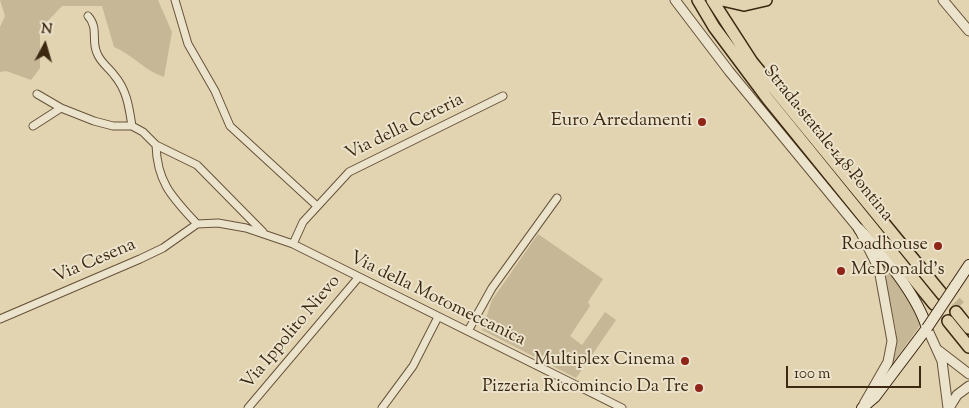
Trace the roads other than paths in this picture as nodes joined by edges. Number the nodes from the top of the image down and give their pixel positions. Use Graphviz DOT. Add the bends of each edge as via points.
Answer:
graph roads {
  1 [pos="175,0"];
  2 [pos="675,0"];
  3 [pos="698,0"];
  4 [pos="712,0"];
  5 [pos="722,0"];
  6 [pos="766,0"];
  7 [pos="943,0"];
  8 [pos="88,16"];
  9 [pos="969,31"];
  10 [pos="37,94"];
  11 [pos="503,96"];
  12 [pos="61,108"];
  13 [pos="32,126"];
  14 [pos="132,126"];
  15 [pos="156,145"];
  16 [pos="557,198"];
  17 [pos="317,206"];
  18 [pos="198,224"];
  19 [pos="859,229"];
  20 [pos="265,234"];
  21 [pos="293,244"];
  22 [pos="969,266"];
  23 [pos="358,278"];
  24 [pos="947,290"];
  25 [pos="934,304"];
  26 [pos="438,316"];
  27 [pos="969,316"];
  28 [pos="0,319"];
  29 [pos="948,321"];
  30 [pos="927,328"];
  31 [pos="969,328"];
  32 [pos="468,332"];
  33 [pos="969,347"];
  34 [pos="938,350"];
  35 [pos="969,374"];
  36 [pos="969,386"];
  37 [pos="863,406"];
  38 [pos="248,408"];
  39 [pos="382,408"];
  40 [pos="622,408"];
  41 [pos="948,408"];
  1 -- 17 [label="street" via="188,44 216,91 230,126"];
  2 -- 19 [label="street"];
  3 -- 25 [label="highway, Strada statale 148 Pontina" via="757,86"];
  4 -- 24 [label="highway, Strada statale 148 Pontina" via="752,62 918,264"];
  5 -- 6 [label="highway" via="744,5"];
  7 -- 9 [label="street"];
  8 -- 14 [label="street" via="95,26 96,53 126,94"];
  10 -- 12 [label="street"];
  11 -- 17 [label="street, Via della Cereria" via="349,172"];
  12 -- 13 [label="street"];
  12 -- 14 [label="street" via="101,123"];
  14 -- 15 [label="street, Via della Motomeccanica"];
  15 -- 18 [label="street" via="158,166 165,186"];
  15 -- 20 [label="street, Via della Motomeccanica" via="197,165"];
  16 -- 32 [label="street" via="492,288"];
  17 -- 21 [label="street, Via della Cereria" via="300,228"];
  18 -- 20 [label="street, Via della Motomeccanica" via="228,225"];
  18 -- 28 [label="street, Via Cesena" via="163,248"];
  19 -- 30 [label="main road" via="901,281 924,316"];
  19 -- 37 [label="street" via="879,269 892,341 888,362"];
  20 -- 21 [label="street, Via della Motomeccanica"];
  21 -- 23 [label="street, Via della Motomeccanica"];
  22 -- 24 [label="main road"];
  23 -- 26 [label="street, Via della Motomeccanica"];
  23 -- 38 [label="street, Via Ippolito Nievo"];
  24 -- 30 [label="main road, bridge"];
  26 -- 32 [label="street, Via della Motomeccanica"];
  26 -- 39 [label="street" via="413,366"];
  27 -- 31 [label="highway" via="958,309"];
  29 -- 33 [label="highway"];
  30 -- 34 [label="street"];
  30 -- 37 [label="main road" via="875,398"];
  32 -- 40 [label="street, Via della Motomeccanica"];
  34 -- 35 [label="street"];
  34 -- 41 [label="street"];
  36 -- 41 [label="street"];
}
